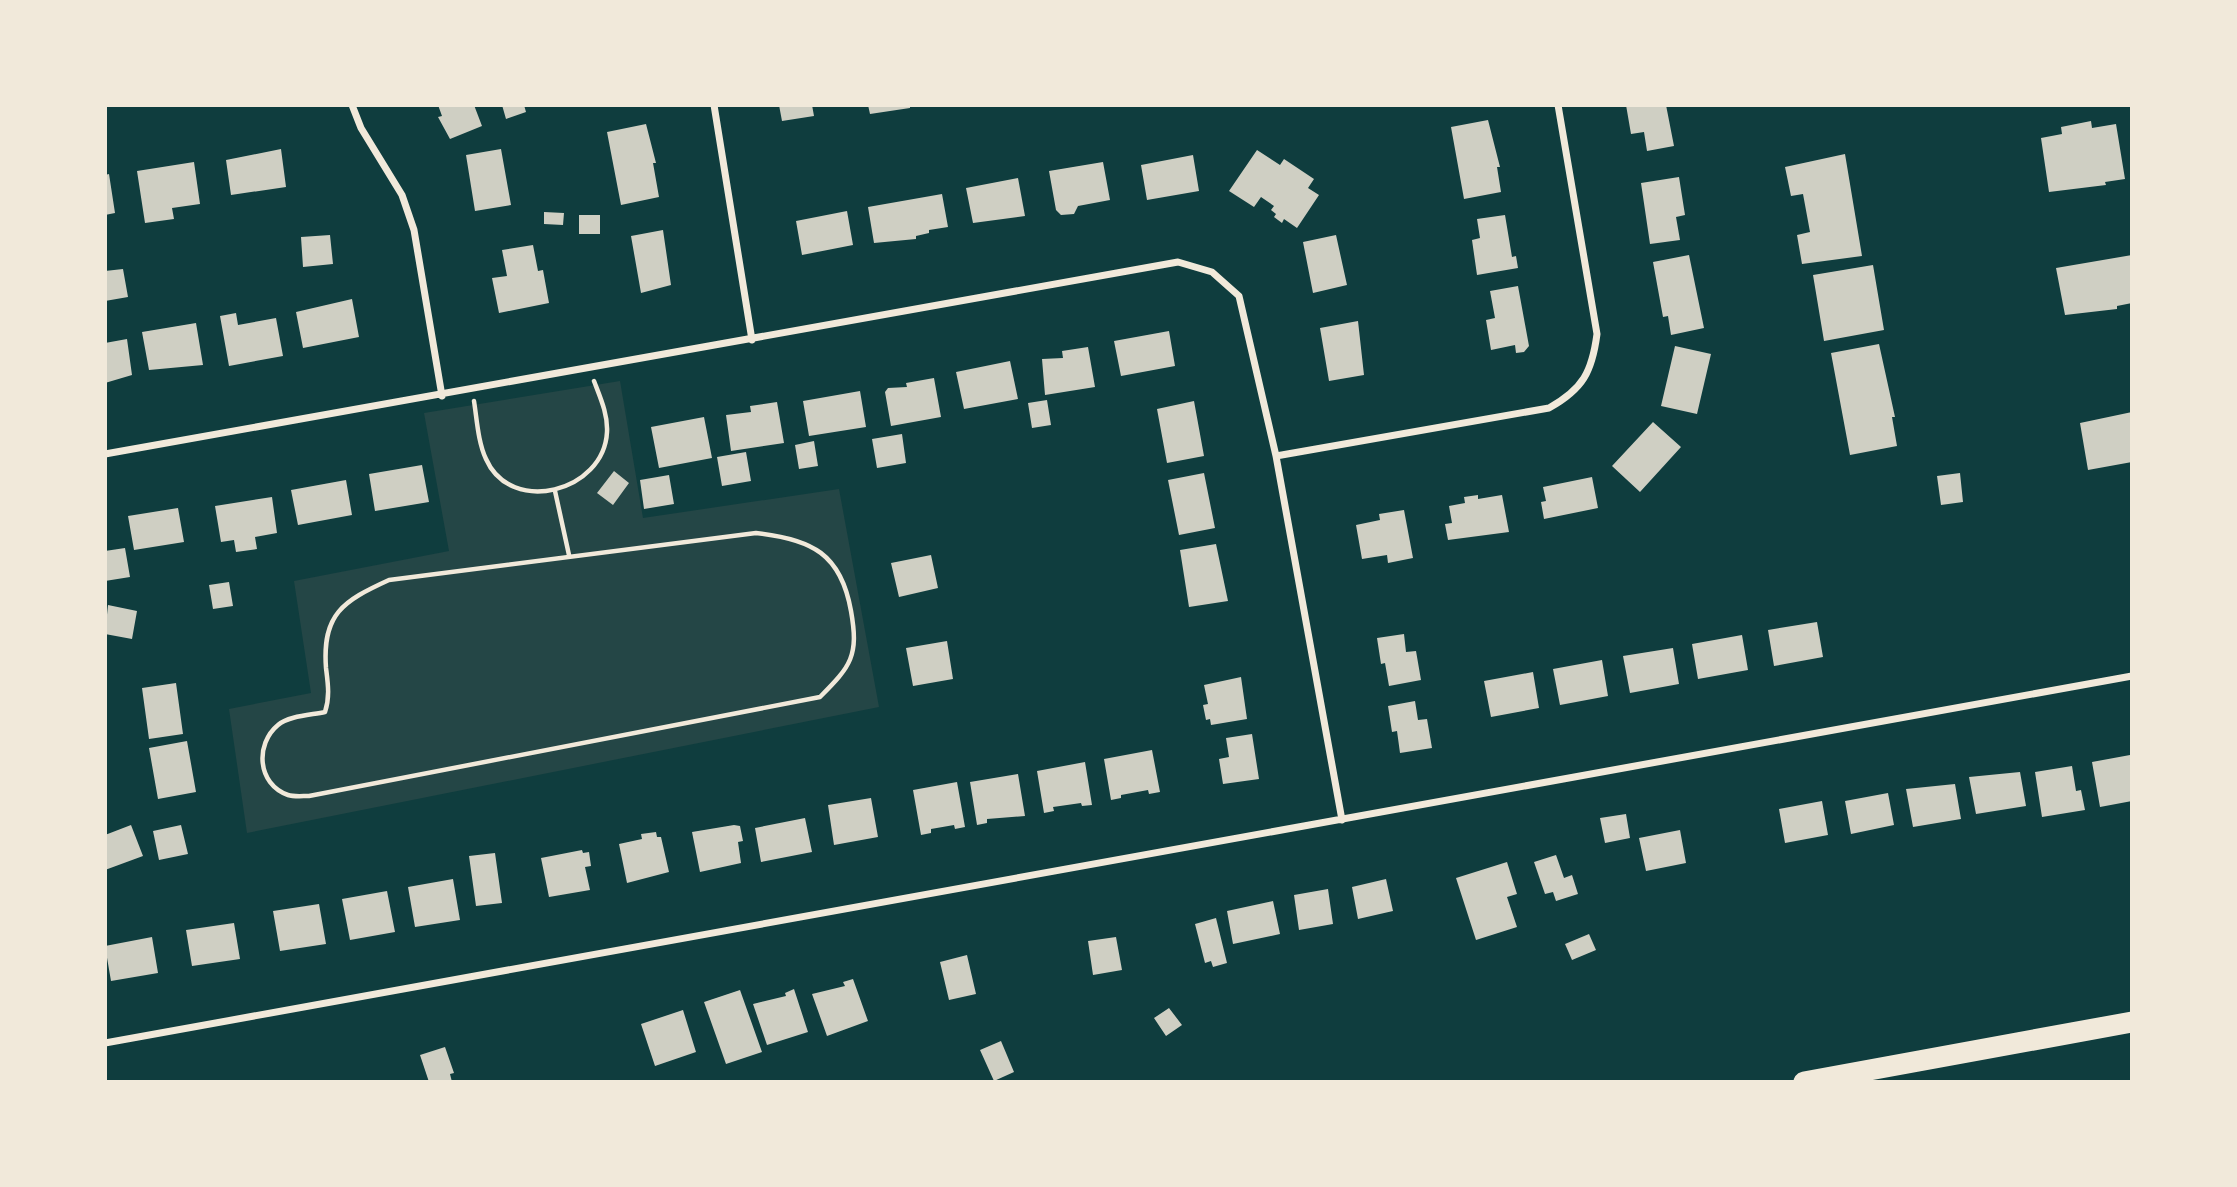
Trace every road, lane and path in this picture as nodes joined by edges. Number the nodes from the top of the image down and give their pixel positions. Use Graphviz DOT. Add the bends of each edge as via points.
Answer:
graph roads {
  1 [pos="352,105"];
  2 [pos="714,105"];
  3 [pos="1558,105"];
  4 [pos="752,340"];
  5 [pos="590,369"];
  6 [pos="473,390"];
  7 [pos="442,396"];
  8 [pos="105,454"];
  9 [pos="1276,456"];
  10 [pos="555,491"];
  11 [pos="569,555"];
  12 [pos="2132,676"];
  13 [pos="1342,820"];
  14 [pos="2132,1022"];
  15 [pos="105,1043"];
  16 [pos="1804,1082"];
  1 -- 7 [label="street" via="402,195 414,230"];
  2 -- 4 [label="street"];
  3 -- 9 [label="street" via="1597,334 1594,359 1571,395 1549,408"];
  4 -- 5 [label="street"];
  4 -- 9 [label="street" via="1178,262 1212,272 1239,296"];
  5 -- 6 [label="street"];
  5 -- 10 [label="path" via="605,410 607,434 592,469"];
  6 -- 7 [label="street"];
  6 -- 10 [label="path" via="482,447 497,475 518,489"];
  7 -- 8 [label="street"];
  9 -- 13 [label="street"];
  10 -- 11 [label="path"];
  11 -- 11 [label="path" via="389,580 340,607 325,647 325,712 280,722 268,735 262,753 264,774 274,788 289,796 309,796 820,697 850,662 857,642 846,582 833,564 798,540 756,533"];
  12 -- 13 [label="street"];
  13 -- 15 [label="street"];
  14 -- 16 [label="highway"];
}
